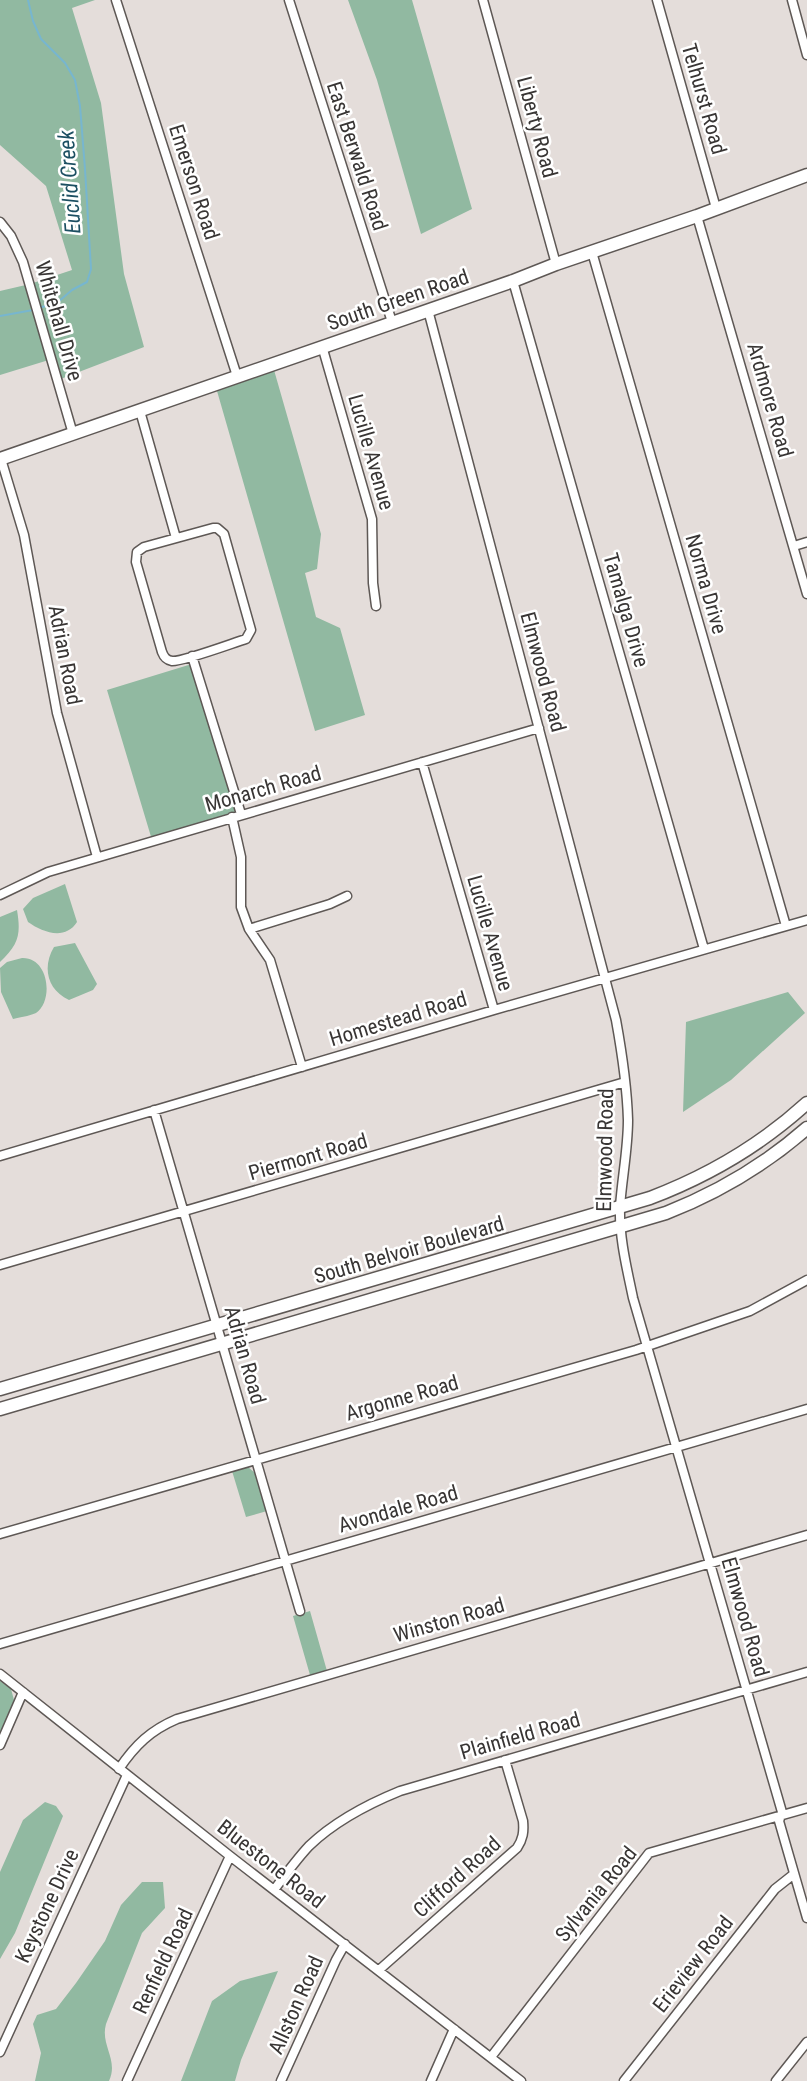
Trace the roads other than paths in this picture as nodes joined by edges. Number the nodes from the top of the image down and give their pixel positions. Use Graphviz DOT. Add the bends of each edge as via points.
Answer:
graph roads {
  1 [pos="116,0"];
  2 [pos="289,0"];
  3 [pos="483,0"];
  4 [pos="657,0"];
  5 [pos="792,0"];
  6 [pos="807,56"];
  7 [pos="807,175"];
  8 [pos="716,208"];
  9 [pos="697,216"];
  10 [pos="0,222"];
  11 [pos="592,252"];
  12 [pos="556,264"];
  13 [pos="513,281"];
  14 [pos="428,310"];
  15 [pos="392,322"];
  16 [pos="322,346"];
  17 [pos="237,376"];
  18 [pos="140,411"];
  19 [pos="73,434"];
  20 [pos="0,459"];
  21 [pos="176,538"];
  22 [pos="807,542"];
  23 [pos="794,546"];
  24 [pos="807,594"];
  25 [pos="376,606"];
  26 [pos="192,656"];
  27 [pos="539,728"];
  28 [pos="422,762"];
  29 [pos="241,814"];
  30 [pos="232,817"];
  31 [pos="97,857"];
  32 [pos="0,895"];
  33 [pos="347,896"];
  34 [pos="807,920"];
  35 [pos="786,926"];
  36 [pos="249,929"];
  37 [pos="704,949"];
  38 [pos="604,979"];
  39 [pos="494,1010"];
  40 [pos="302,1066"];
  41 [pos="625,1082"];
  42 [pos="807,1103"];
  43 [pos="154,1110"];
  44 [pos="807,1128"];
  45 [pos="0,1156"];
  46 [pos="620,1208"];
  47 [pos="183,1212"];
  48 [pos="621,1227"];
  49 [pos="0,1265"];
  50 [pos="807,1280"];
  51 [pos="218,1326"];
  52 [pos="223,1344"];
  53 [pos="646,1347"];
  54 [pos="0,1389"];
  55 [pos="0,1409"];
  56 [pos="807,1409"];
  57 [pos="677,1448"];
  58 [pos="256,1459"];
  59 [pos="0,1534"];
  60 [pos="807,1535"];
  61 [pos="286,1561"];
  62 [pos="710,1563"];
  63 [pos="300,1611"];
  64 [pos="0,1644"];
  65 [pos="807,1672"];
  66 [pos="0,1674"];
  67 [pos="747,1689"];
  68 [pos="23,1692"];
  69 [pos="0,1745"];
  70 [pos="505,1760"];
  71 [pos="123,1772"];
  72 [pos="807,1808"];
  73 [pos="781,1816"];
  74 [pos="230,1856"];
  75 [pos="794,1874"];
  76 [pos="274,1890"];
  77 [pos="807,1917"];
  78 [pos="345,1944"];
  79 [pos="379,1970"];
  80 [pos="454,2029"];
  81 [pos="807,2042"];
  82 [pos="0,2052"];
  83 [pos="491,2057"];
  84 [pos="127,2081"];
  85 [pos="281,2081"];
  86 [pos="431,2081"];
  87 [pos="521,2081"];
  88 [pos="624,2081"];
  89 [pos="776,2081"];
  1 -- 17 [label="street, Emerson Road"];
  2 -- 15 [label="street, East Berwald Road"];
  3 -- 12 [label="street, Liberty Road"];
  4 -- 8 [label="street, Telhurst Road"];
  5 -- 6 [label="street"];
  7 -- 8 [label="street, South Green Road"];
  8 -- 9 [label="street, South Green Road"];
  9 -- 11 [label="street, South Green Road"];
  9 -- 23 [label="street, Ardmore Road"];
  10 -- 19 [label="street, Whitehall Drive" via="19,251"];
  11 -- 12 [label="street, South Green Road"];
  11 -- 35 [label="street, Norma Drive"];
  12 -- 13 [label="street, South Green Road"];
  13 -- 14 [label="street, South Green Road"];
  13 -- 37 [label="street, Tamalga Drive"];
  14 -- 15 [label="street, South Green Road"];
  14 -- 27 [label="street, Elmwood Road"];
  15 -- 16 [label="street, South Green Road"];
  16 -- 17 [label="street, South Green Road"];
  16 -- 25 [label="street, Lucille Avenue" via="372,519"];
  17 -- 18 [label="street, South Green Road"];
  18 -- 19 [label="street, South Green Road"];
  18 -- 21 [label="street"];
  19 -- 20 [label="street, South Green Road"];
  20 -- 31 [label="street, Adrian Road" via="24,536 57,713"];
  21 -- 26 [label="street" via="140,549 136,562 164,656 174,661"];
  21 -- 26 [label="street" via="213,528 221,530 251,630 246,639"];
  22 -- 23 [label="street"];
  23 -- 24 [label="street, Ardmore Road"];
  26 -- 29 [label="street"];
  27 -- 28 [label="street, Monarch Road"];
  27 -- 38 [label="street, Elmwood Road"];
  28 -- 29 [label="street, Monarch Road"];
  28 -- 39 [label="street, Lucille Avenue"];
  29 -- 30 [label="street, Monarch Road"];
  30 -- 31 [label="street, Monarch Road"];
  30 -- 36 [label="street" via="240,849 241,907"];
  31 -- 32 [label="street, Monarch Road" via="48,872"];
  33 -- 36 [label="street"];
  34 -- 35 [label="street, Homestead Road"];
  35 -- 37 [label="street, Homestead Road"];
  36 -- 40 [label="street" via="270,960"];
  37 -- 38 [label="street, Homestead Road"];
  38 -- 39 [label="street, Homestead Road"];
  38 -- 41 [label="street, Elmwood Road" via="616,1020"];
  39 -- 40 [label="street, Homestead Road"];
  40 -- 43 [label="street, Homestead Road"];
  41 -- 46 [label="street, Elmwood Road" via="628,1121"];
  41 -- 47 [label="street, Piermont Road"];
  42 -- 46 [label="street, South Belvoir Boulevard" via="768,1136 720,1166 687,1184"];
  43 -- 45 [label="street, Homestead Road"];
  43 -- 47 [label="street, Adrian Road"];
  44 -- 48 [label="street, South Belvoir Boulevard" via="717,1190"];
  46 -- 48 [label="street, Elmwood Road"];
  46 -- 51 [label="street, South Belvoir Boulevard"];
  47 -- 49 [label="street, Piermont Road"];
  47 -- 51 [label="street, Adrian Road"];
  48 -- 52 [label="street, South Belvoir Boulevard"];
  48 -- 53 [label="street, Elmwood Road"];
  50 -- 53 [label="street, Argonne Road" via="750,1311"];
  51 -- 52 [label="street, Adrian Road"];
  51 -- 54 [label="street, South Belvoir Boulevard"];
  52 -- 55 [label="street, South Belvoir Boulevard"];
  52 -- 58 [label="street, Adrian Road"];
  53 -- 57 [label="street, Elmwood Road"];
  53 -- 58 [label="street, Argonne Road"];
  56 -- 57 [label="street, Avondale Road"];
  57 -- 61 [label="street, Avondale Road"];
  57 -- 62 [label="street, Elmwood Road"];
  58 -- 59 [label="street, Argonne Road"];
  58 -- 61 [label="street, Adrian Road"];
  60 -- 62 [label="street, Winston Road"];
  61 -- 63 [label="street, Adrian Road"];
  61 -- 64 [label="street, Avondale Road"];
  62 -- 67 [label="street, Elmwood Road"];
  62 -- 71 [label="street, Winston Road" via="177,1719 140,1742"];
  65 -- 67 [label="street, Plainfield Road"];
  66 -- 68 [label="street, Bluestone Road"];
  67 -- 70 [label="street, Plainfield Road"];
  67 -- 73 [label="street, Elmwood Road"];
  68 -- 69 [label="street"];
  68 -- 71 [label="street, Bluestone Road"];
  70 -- 76 [label="street, Plainfield Road" via="417,1785 359,1810 315,1841"];
  70 -- 79 [label="street, Clifford Road" via="523,1821 521,1842"];
  71 -- 74 [label="street, Bluestone Road"];
  71 -- 82 [label="street, Keystone Drive"];
  72 -- 73 [label="street, Sylvania Road"];
  73 -- 75 [label="street, Elmwood Road" via="779,1821"];
  73 -- 83 [label="street, Sylvania Road" via="649,1853"];
  74 -- 76 [label="street, Bluestone Road"];
  74 -- 84 [label="street, Renfield Road"];
  75 -- 77 [label="street, Elmwood Road"];
  75 -- 88 [label="street, Erieview Road" via="775,1889"];
  76 -- 78 [label="street, Bluestone Road"];
  78 -- 79 [label="street, Bluestone Road"];
  78 -- 85 [label="street, Allston Road"];
  79 -- 80 [label="street, Bluestone Road"];
  80 -- 83 [label="street, Bluestone Road"];
  80 -- 86 [label="street"];
  81 -- 89 [label="street"];
  83 -- 87 [label="street, Bluestone Road"];
}
